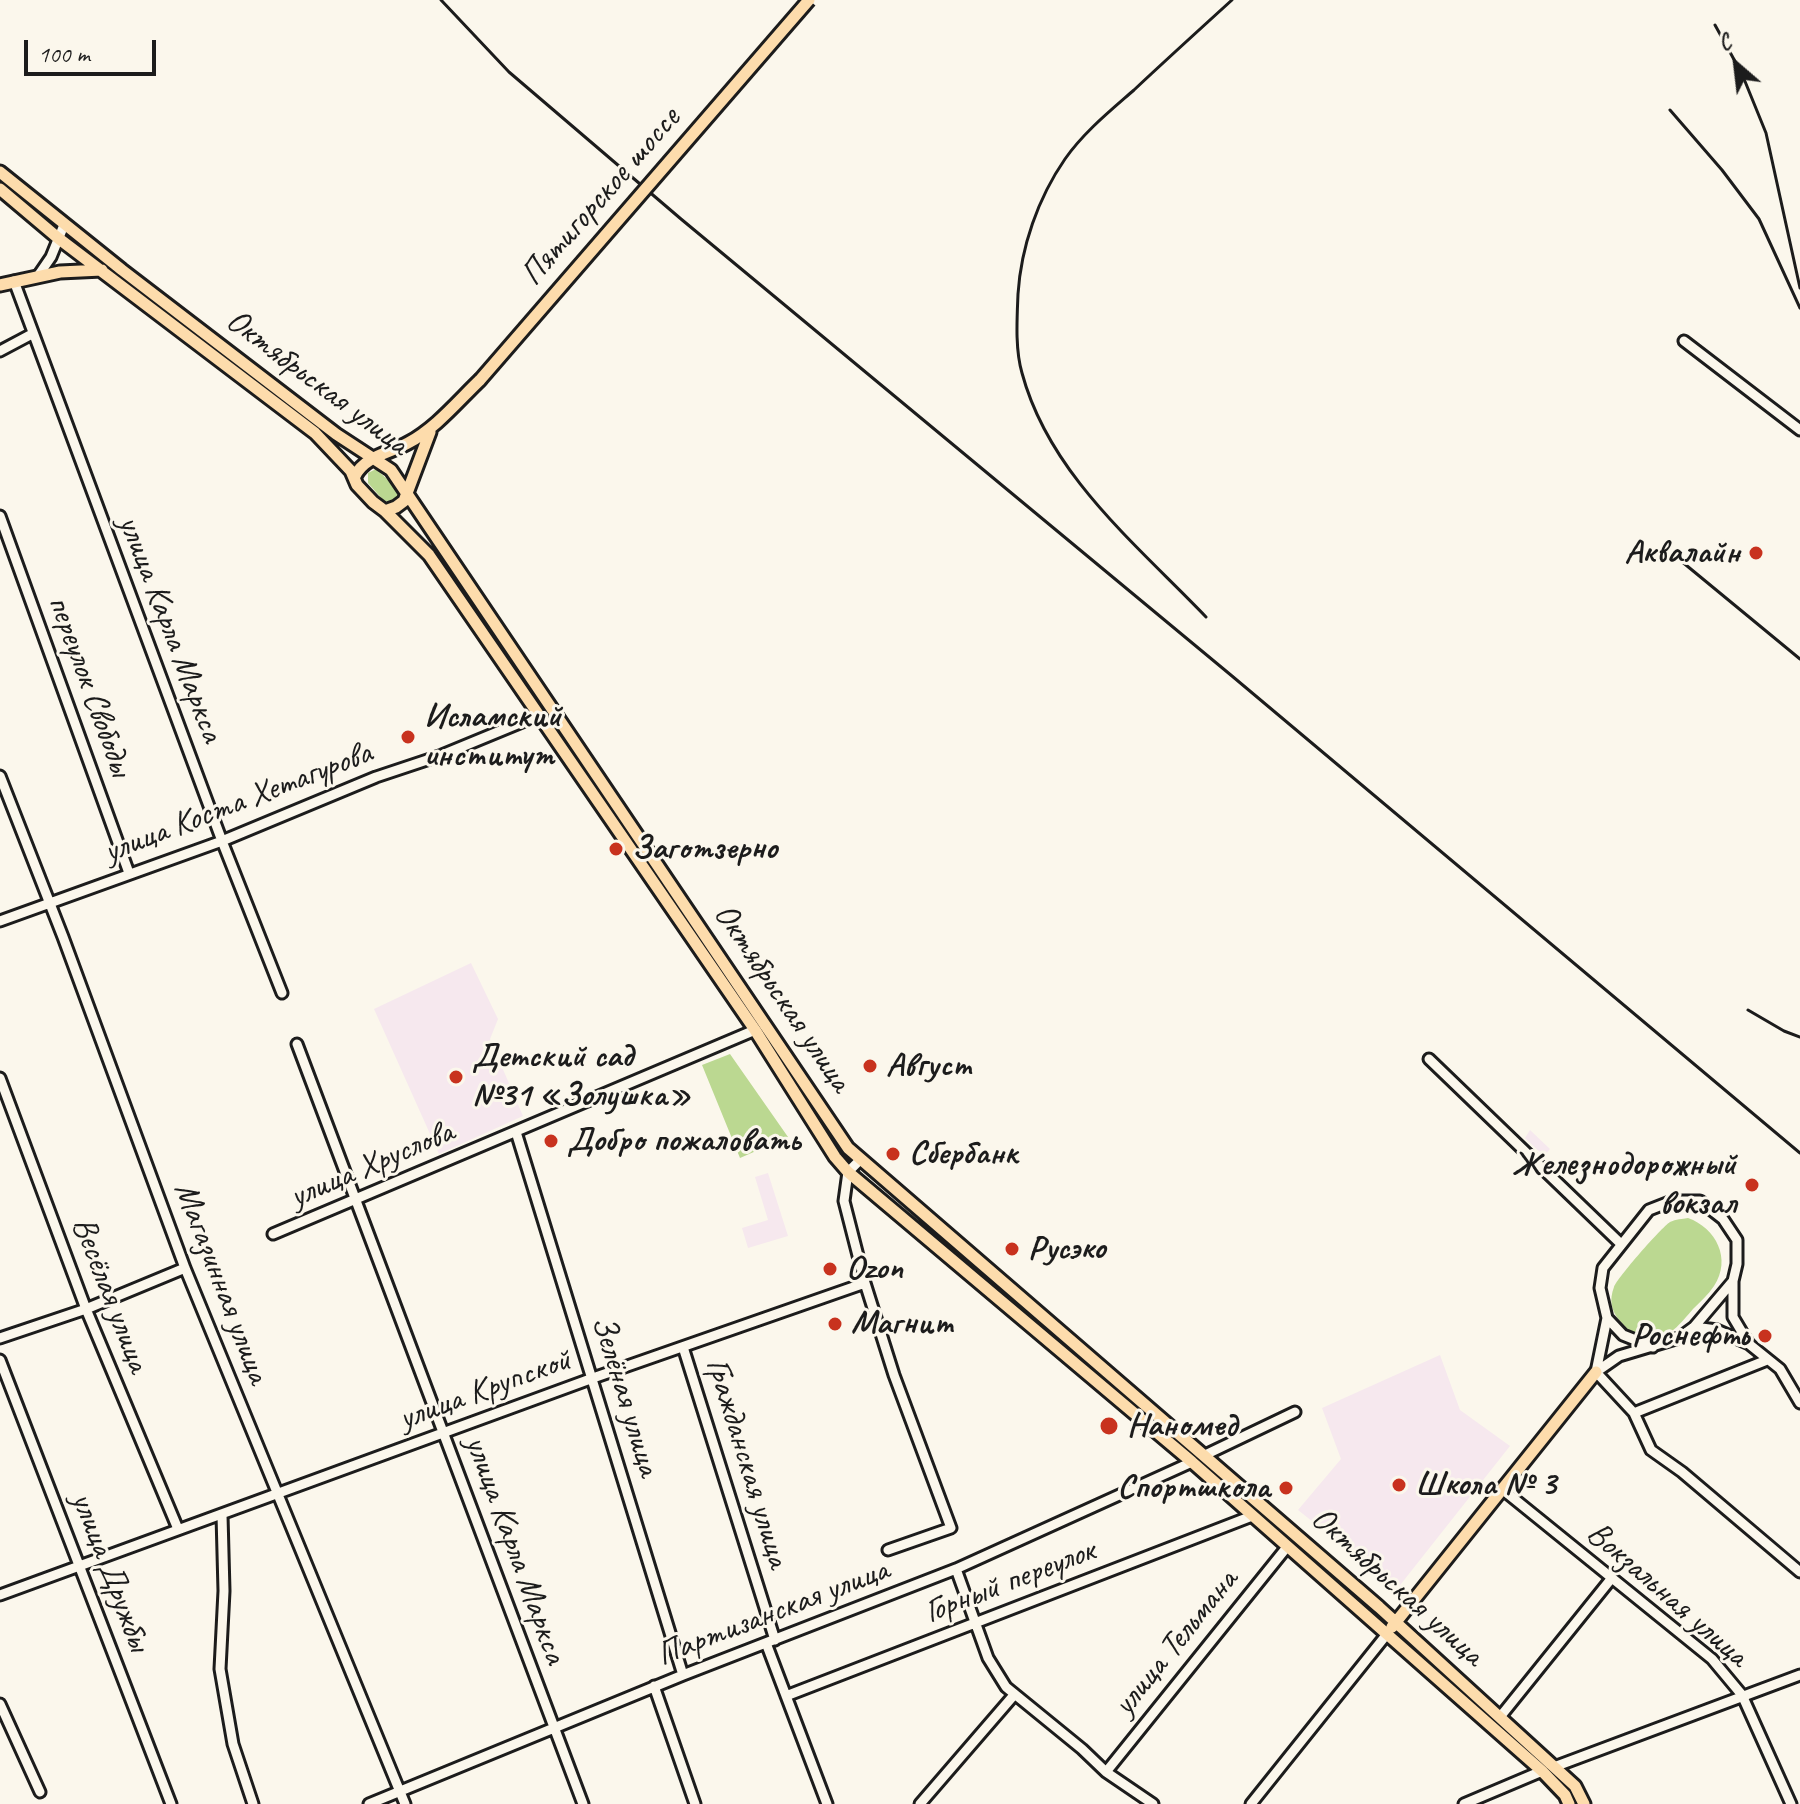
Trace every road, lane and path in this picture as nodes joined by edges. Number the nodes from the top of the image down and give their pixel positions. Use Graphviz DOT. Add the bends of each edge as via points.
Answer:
graph roads {
  1 [pos="809,0"];
  2 [pos="0,172"];
  3 [pos="0,189"];
  4 [pos="64,225"];
  5 [pos="58,238"];
  6 [pos="99,270"];
  7 [pos="122,270"];
  8 [pos="38,276"];
  9 [pos="14,281"];
  10 [pos="0,285"];
  11 [pos="32,334"];
  12 [pos="1684,341"];
  13 [pos="0,351"];
  14 [pos="432,428"];
  15 [pos="1800,430"];
  16 [pos="374,459"];
  17 [pos="355,476"];
  18 [pos="405,492"];
  19 [pos="385,511"];
  20 [pos="0,516"];
  21 [pos="539,715"];
  22 [pos="0,776"];
  23 [pos="222,841"];
  24 [pos="129,873"];
  25 [pos="50,905"];
  26 [pos="0,921"];
  27 [pos="282,993"];
  28 [pos="755,1030"];
  29 [pos="297,1044"];
  30 [pos="1429,1059"];
  31 [pos="0,1078"];
  32 [pos="516,1132"];
  33 [pos="860,1160"];
  34 [pos="848,1172"];
  35 [pos="356,1200"];
  36 [pos="273,1234"];
  37 [pos="1621,1244"];
  38 [pos="185,1268"];
  39 [pos="1733,1281"];
  40 [pos="865,1283"];
  41 [pos="86,1309"];
  42 [pos="1607,1318"];
  43 [pos="1694,1327"];
  44 [pos="0,1338"];
  45 [pos="1749,1344"];
  46 [pos="683,1347"];
  47 [pos="1653,1347"];
  48 [pos="0,1360"];
  49 [pos="1767,1360"];
  50 [pos="1596,1372"];
  51 [pos="593,1378"];
  52 [pos="1800,1403"];
  53 [pos="1295,1412"];
  54 [pos="1634,1413"];
  55 [pos="443,1433"];
  56 [pos="1205,1455"];
  57 [pos="1192,1462"];
  58 [pos="1502,1489"];
  59 [pos="277,1495"];
  60 [pos="222,1515"];
  61 [pos="1252,1516"];
  62 [pos="178,1529"];
  63 [pos="1287,1547"];
  64 [pos="888,1550"];
  65 [pos="80,1565"];
  66 [pos="956,1569"];
  67 [pos="1800,1572"];
  68 [pos="1611,1579"];
  69 [pos="0,1595"];
  70 [pos="1396,1622"];
  71 [pos="975,1624"];
  72 [pos="1387,1634"];
  73 [pos="771,1642"];
  74 [pos="683,1675"];
  75 [pos="1800,1675"];
  76 [pos="654,1686"];
  77 [pos="1014,1695"];
  78 [pos="1742,1695"];
  79 [pos="786,1696"];
  80 [pos="0,1704"];
  81 [pos="1500,1717"];
  82 [pos="554,1730"];
  83 [pos="1554,1767"];
  84 [pos="1542,1771"];
  85 [pos="1106,1772"];
  86 [pos="399,1791"];
  87 [pos="40,1792"];
  88 [pos="171,1804"];
  89 [pos="253,1804"];
  90 [pos="369,1804"];
  91 [pos="405,1804"];
  92 [pos="583,1804"];
  93 [pos="695,1804"];
  94 [pos="827,1804"];
  95 [pos="920,1804"];
  96 [pos="1153,1804"];
  97 [pos="1251,1804"];
  98 [pos="1464,1804"];
  99 [pos="1569,1804"];
  100 [pos="1584,1804"];
  101 [pos="1791,1804"];
  1 -- 14 [label="main road, Пятигорское шоссе, bridge" via="480,380"];
  2 -- 4 [label="main road, Октябрьская улица"];
  3 -- 5 [label="main road, Октябрьская улица"];
  4 -- 5 [label="street"];
  4 -- 7 [label="main road, Октябрьская улица"];
  5 -- 6 [label="main road, Октябрьская улица"];
  5 -- 8 [label="street"];
  6 -- 7 [label="main road"];
  6 -- 8 [label="main road"];
  6 -- 17 [label="main road, Октябрьская улица" via="315,433"];
  7 -- 16 [label="main road, Октябрьская улица"];
  8 -- 9 [label="main road"];
  9 -- 10 [label="main road"];
  9 -- 11 [label="street, улица Карла Маркса"];
  11 -- 13 [label="street"];
  11 -- 23 [label="street, улица Карла Маркса"];
  12 -- 15 [label="street"];
  14 -- 16 [label="main road, Пятигорское шоссе"];
  14 -- 18 [label="main road, Пятигорское шоссе"];
  16 -- 17 [label="main road, Пятигорское шоссе"];
  16 -- 18 [label="main road, Октябрьская улица" via="391,470"];
  17 -- 19 [label="main road, Октябрьская улица" via="360,489"];
  18 -- 19 [label="main road, Пятигорское шоссе" via="400,504"];
  18 -- 33 [label="main road, Октябрьская улица"];
  19 -- 21 [label="main road, Октябрьская улица" via="429,555"];
  20 -- 24 [label="street, переулок Свободы"];
  21 -- 23 [label="street, улица Коста Хетагурова"];
  21 -- 28 [label="main road, Октябрьская улица"];
  22 -- 25 [label="street, Магазинная улица"];
  23 -- 24 [label="street, улица Коста Хетагурова"];
  23 -- 27 [label="street, улица Карла Маркса"];
  24 -- 25 [label="street, улица Коста Хетагурова"];
  25 -- 26 [label="street, улица Коста Хетагурова"];
  25 -- 38 [label="street, Магазинная улица"];
  28 -- 32 [label="street, улица Хруслова"];
  28 -- 34 [label="main road, Октябрьская улица"];
  29 -- 35 [label="street, улица Карла Маркса"];
  30 -- 37 [label="street"];
  31 -- 41 [label="street, Весёлая улица"];
  32 -- 35 [label="street, улица Хруслова"];
  32 -- 51 [label="street, Зелёная улица"];
  33 -- 34 [label="street"];
  33 -- 56 [label="main road, Октябрьская улица"];
  34 -- 40 [label="street" via="845,1213"];
  34 -- 57 [label="main road, Октябрьская улица"];
  35 -- 36 [label="street, улица Хруслова"];
  35 -- 55 [label="street, улица Карла Маркса"];
  37 -- 39 [label="street" via="1649,1210 1672,1201 1700,1201 1723,1219 1737,1240"];
  37 -- 42 [label="street" via="1603,1268 1600,1288"];
  38 -- 41 [label="street"];
  38 -- 59 [label="street, Магазинная улица"];
  39 -- 43 [label="street"];
  39 -- 45 [label="street" via="1733,1317"];
  40 -- 46 [label="street, улица Крупской"];
  40 -- 64 [label="street" via="951,1528"];
  41 -- 44 [label="street"];
  41 -- 62 [label="street, Весёлая улица"];
  42 -- 47 [label="street" via="1623,1335"];
  42 -- 50 [label="street"];
  43 -- 45 [label="street"];
  43 -- 47 [label="street"];
  45 -- 49 [label="street"];
  46 -- 51 [label="street, улица Крупской"];
  46 -- 73 [label="street, Гражданская улица"];
  47 -- 50 [label="street" via="1619,1356"];
  48 -- 65 [label="street, улица Дружбы"];
  49 -- 52 [label="street" via="1780,1369"];
  49 -- 54 [label="street"];
  50 -- 54 [label="street"];
  50 -- 58 [label="main road"];
  51 -- 55 [label="street, улица Крупской"];
  51 -- 74 [label="street, Зелёная улица"];
  53 -- 56 [label="street"];
  54 -- 67 [label="street" via="1651,1450"];
  55 -- 59 [label="street, улица Крупской"];
  55 -- 82 [label="street, улица Карла Маркса"];
  56 -- 70 [label="main road, Октябрьская улица"];
  57 -- 61 [label="main road, Октябрьская улица"];
  57 -- 66 [label="street, Партизанская улица"];
  58 -- 68 [label="street, Вокзальная улица"];
  58 -- 70 [label="main road"];
  59 -- 60 [label="street, улица Крупской"];
  59 -- 86 [label="street, Магазинная улица"];
  60 -- 62 [label="street, улица Крупской"];
  60 -- 89 [label="street" via="220,1669 233,1744"];
  61 -- 63 [label="main road, Октябрьская улица"];
  61 -- 71 [label="street, Горный переулок"];
  62 -- 65 [label="street, улица Крупской"];
  63 -- 72 [label="main road, Октябрьская улица"];
  63 -- 85 [label="street, улица Тельмана"];
  65 -- 69 [label="street, улица Крупской"];
  65 -- 88 [label="street, улица Дружбы"];
  66 -- 71 [label="street"];
  66 -- 73 [label="street, Партизанская улица"];
  68 -- 78 [label="street, Вокзальная улица" via="1712,1659"];
  68 -- 81 [label="street"];
  70 -- 72 [label="main road"];
  70 -- 81 [label="main road, Октябрьская улица"];
  71 -- 77 [label="street" via="988,1658"];
  71 -- 79 [label="street, Горный переулок"];
  72 -- 84 [label="main road, Октябрьская улица"];
  72 -- 97 [label="street"];
  73 -- 74 [label="street, Партизанская улица"];
  73 -- 79 [label="street, Гражданская улица"];
  74 -- 76 [label="street, Партизанская улица"];
  75 -- 78 [label="street"];
  76 -- 82 [label="street, Партизанская улица"];
  76 -- 93 [label="street"];
  77 -- 85 [label="street"];
  77 -- 95 [label="street"];
  78 -- 83 [label="street"];
  78 -- 101 [label="street, Вокзальная улица"];
  79 -- 94 [label="street, Гражданская улица"];
  80 -- 87 [label="street"];
  81 -- 83 [label="main road, Октябрьская улица"];
  82 -- 86 [label="street, Партизанская улица"];
  82 -- 92 [label="street, улица Карла Маркса"];
  83 -- 100 [label="main road, Октябрьская улица" via="1575,1786"];
  84 -- 98 [label="street"];
  84 -- 99 [label="main road, Октябрьская улица"];
  85 -- 96 [label="street"];
  86 -- 90 [label="street, Партизанская улица"];
  86 -- 91 [label="street, Магазинная улица"];
}
